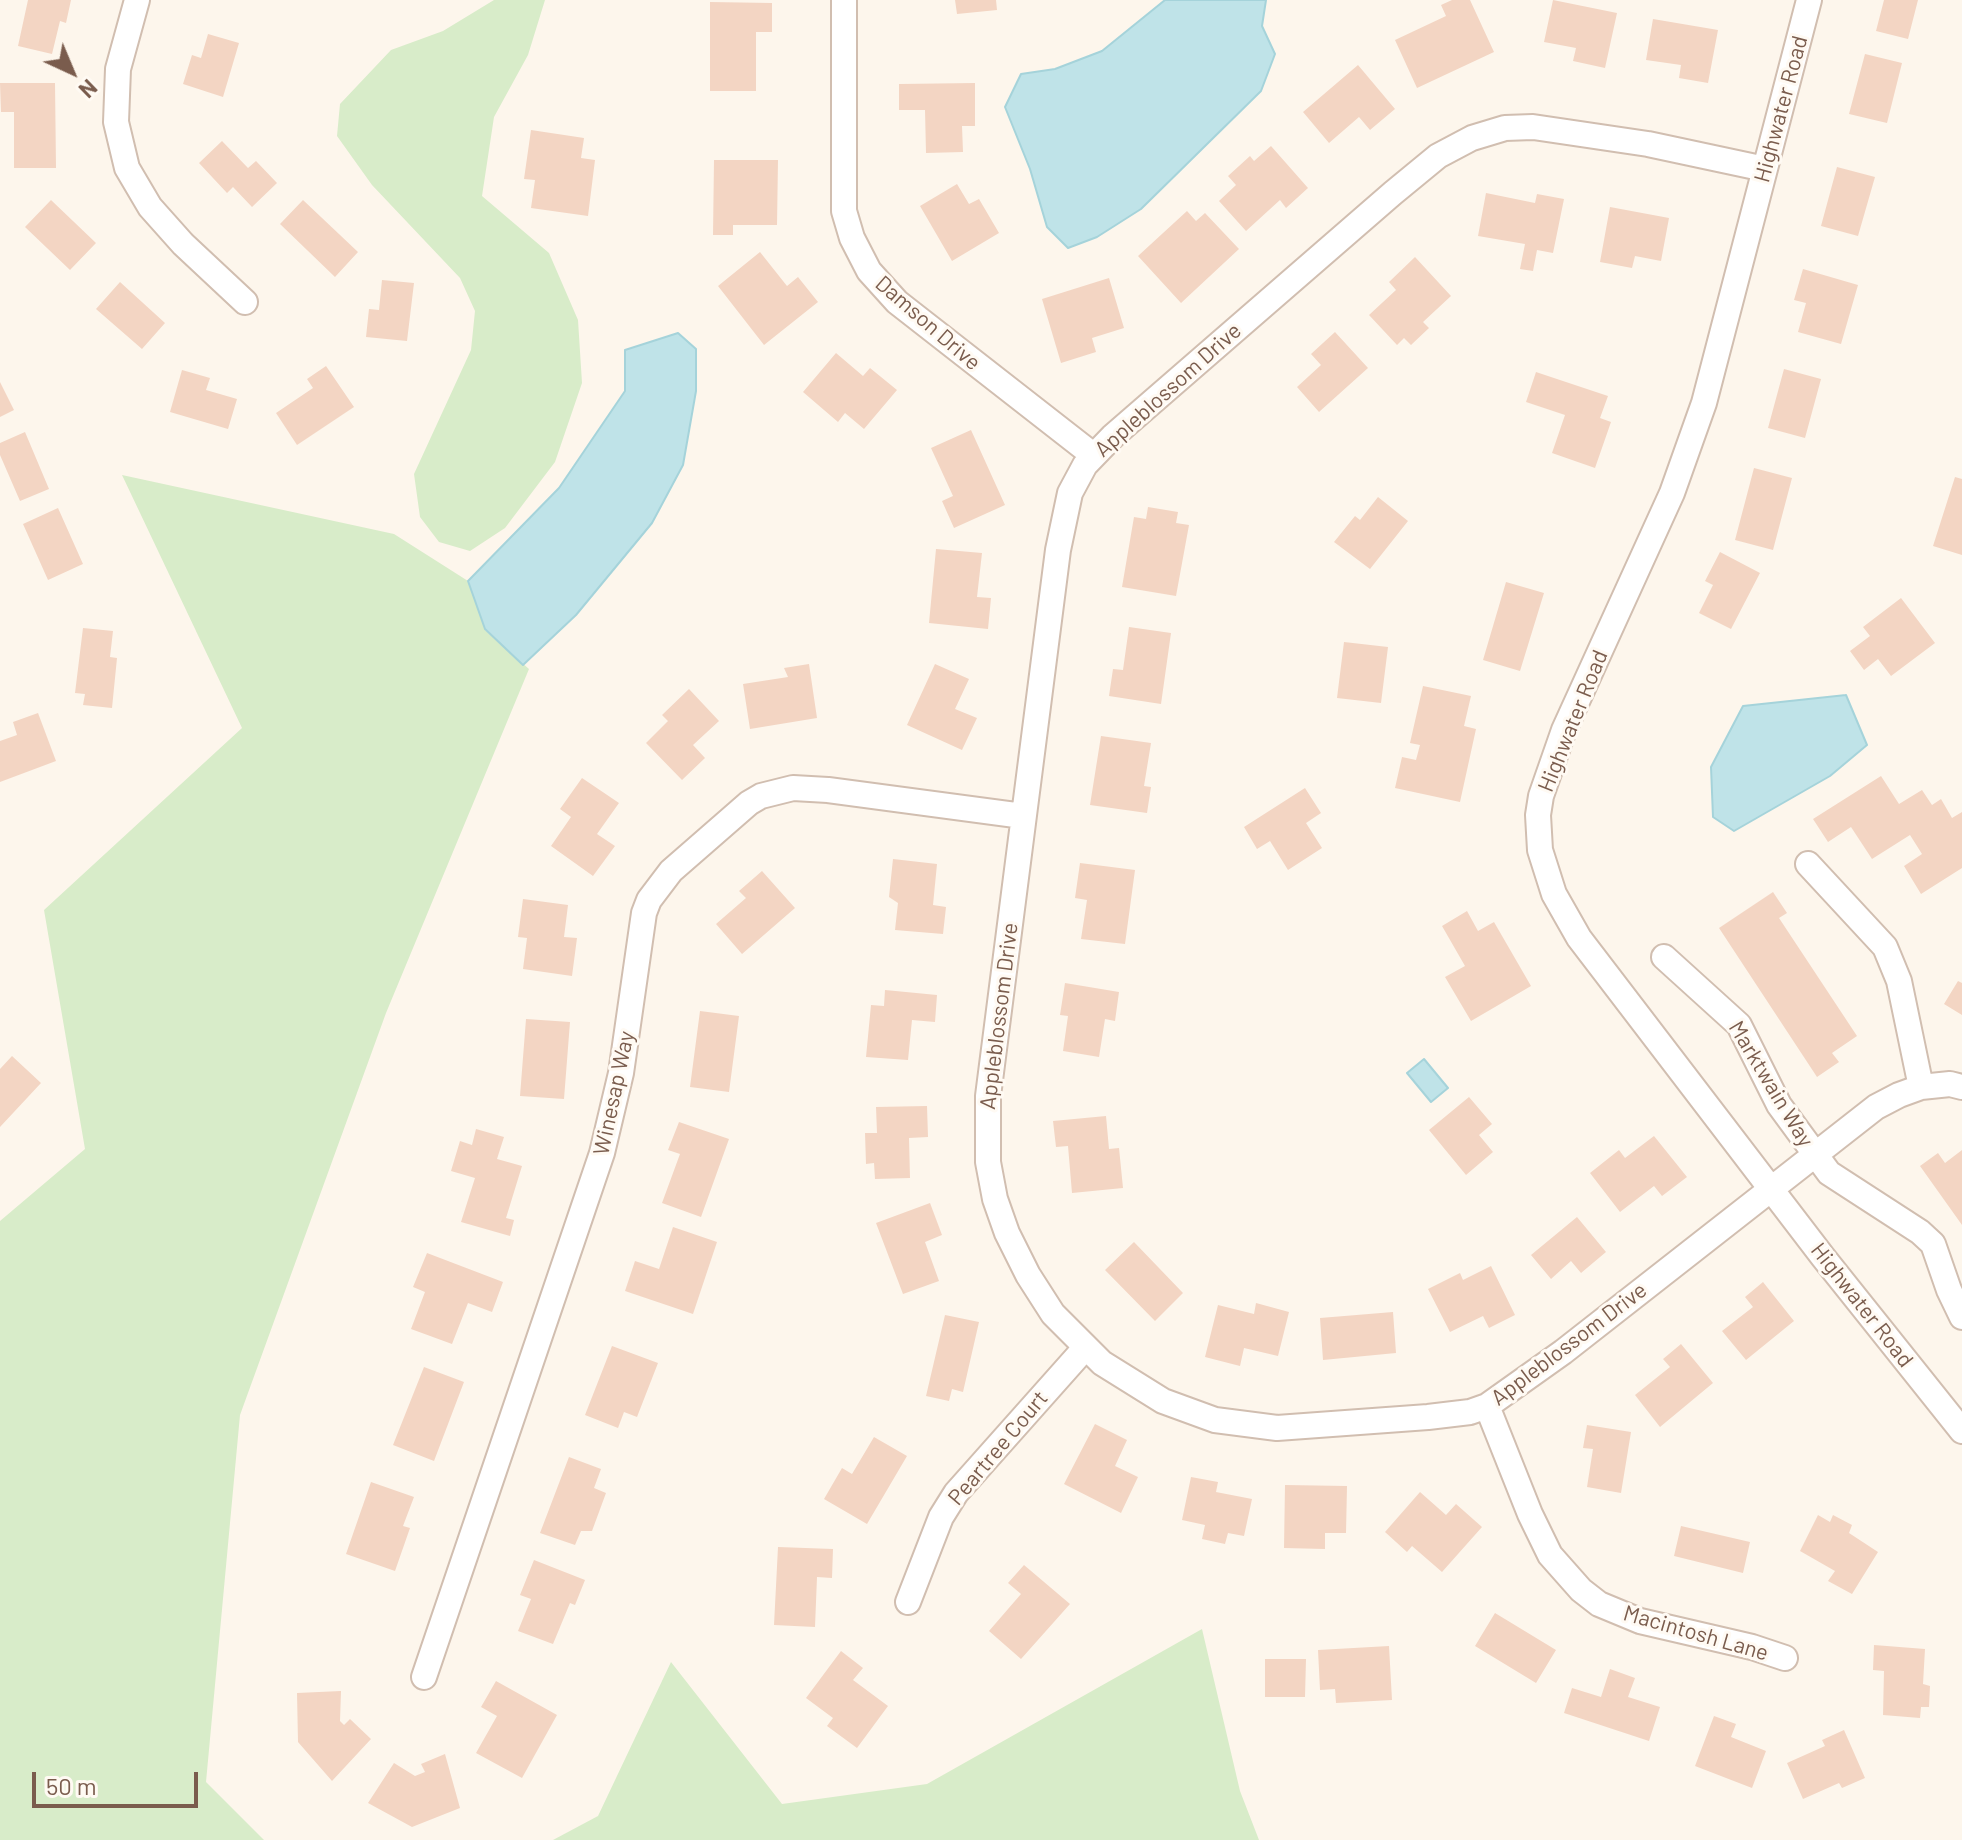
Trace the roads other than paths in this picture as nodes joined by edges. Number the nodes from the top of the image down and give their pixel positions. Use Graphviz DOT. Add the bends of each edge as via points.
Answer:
graph roads {
  1 [pos="137,0"];
  2 [pos="844,0"];
  3 [pos="1809,0"];
  4 [pos="1765,169"];
  5 [pos="245,302"];
  6 [pos="1093,455"];
  7 [pos="1023,816"];
  8 [pos="1808,864"];
  9 [pos="1664,957"];
  10 [pos="1921,1087"];
  11 [pos="1962,1087"];
  12 [pos="1814,1156"];
  13 [pos="1772,1188"];
  14 [pos="1962,1317"];
  15 [pos="1085,1348"];
  16 [pos="1487,1406"];
  17 [pos="1962,1431"];
  18 [pos="908,1602"];
  19 [pos="1785,1658"];
  20 [pos="424,1677"];
  1 -- 5 [label="street" via="118,69 116,122 127,168 158,217"];
  2 -- 6 [label="street, Damson Drive" via="844,211 869,271 897,302"];
  3 -- 4 [label="street, Highwater Road"];
  4 -- 6 [label="street, Appleblossom Drive" via="1557,129 1505,128 1472,138 1438,156 1393,193"];
  4 -- 13 [label="street, Highwater Road" via="1704,403 1672,493 1564,730 1538,815 1540,850 1554,894 1579,938"];
  6 -- 7 [label="street, Appleblossom Drive" via="1077,478 1064,515"];
  7 -- 15 [label="street, Appleblossom Drive" via="988,1096 988,1162 1007,1233 1028,1275 1053,1314"];
  7 -- 20 [label="street, Winesap Way" via="793,788 749,803 671,871 649,900 606,1140"];
  8 -- 10 [label="street" via="1885,947 1899,981"];
  9 -- 12 [label="street, Marktwain Way" via="1739,1025 1779,1105"];
  10 -- 11 [label="street, Appleblossom Drive"];
  10 -- 12 [label="street, Appleblossom Drive" via="1876,1107"];
  12 -- 13 [label="street, Appleblossom Drive"];
  12 -- 14 [label="street, Marktwain Way" via="1845,1186 1933,1244"];
  13 -- 16 [label="street, Appleblossom Drive"];
  13 -- 17 [label="street, Highwater Road"];
  15 -- 16 [label="street, Appleblossom Drive" via="1163,1401 1215,1420 1277,1428 1428,1417"];
  15 -- 18 [label="street, Peartree Court" via="956,1493 941,1517"];
  16 -- 19 [label="street, Macintosh Lane" via="1550,1555 1581,1590 1599,1604 1640,1621"];
}
